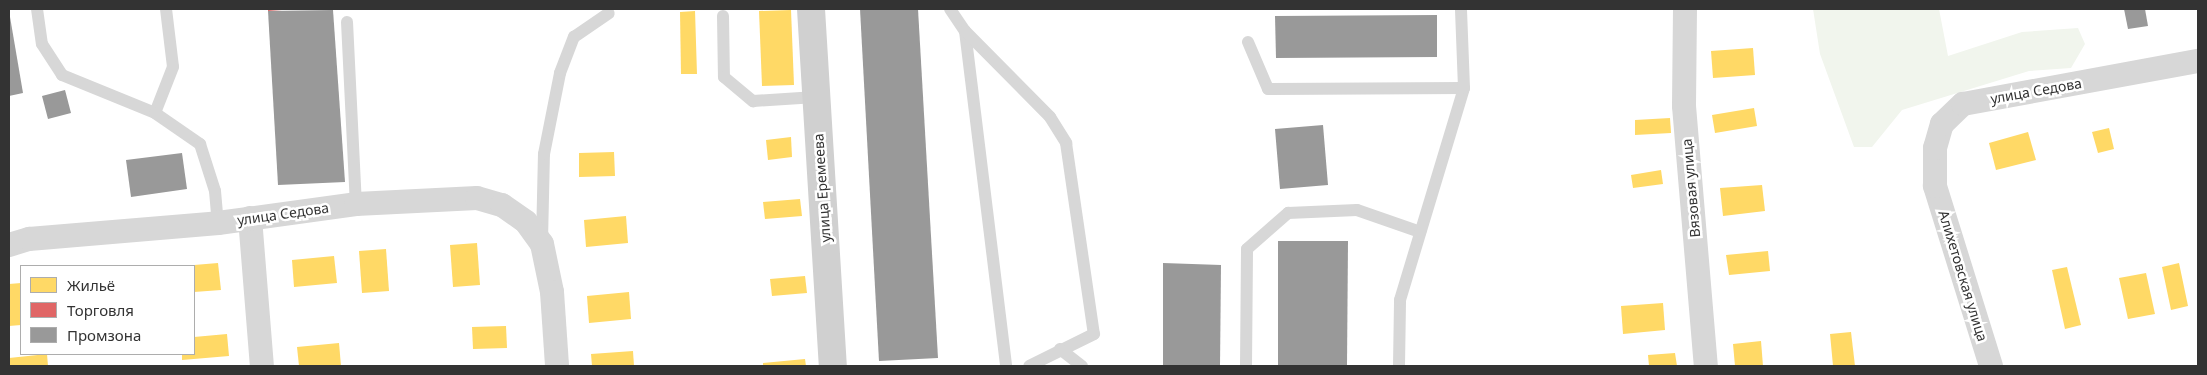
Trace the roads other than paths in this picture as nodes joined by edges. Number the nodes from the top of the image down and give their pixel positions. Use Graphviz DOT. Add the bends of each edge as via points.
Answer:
graph roads {
  1 [pos="37,9"];
  2 [pos="166,9"];
  3 [pos="811,9"];
  4 [pos="950,9"];
  5 [pos="1461,9"];
  6 [pos="1685,9"];
  7 [pos="609,13"];
  8 [pos="723,16"];
  9 [pos="348,22"];
  10 [pos="965,31"];
  11 [pos="1248,42"];
  12 [pos="2198,61"];
  13 [pos="1464,88"];
  14 [pos="816,97"];
  15 [pos="156,113"];
  16 [pos="1935,186"];
  17 [pos="356,204"];
  18 [pos="250,218"];
  19 [pos="218,223"];
  20 [pos="1420,232"];
  21 [pos="542,244"];
  22 [pos="9,245"];
  23 [pos="1060,348"];
  24 [pos="262,366"];
  25 [pos="557,366"];
  26 [pos="833,366"];
  27 [pos="1006,366"];
  28 [pos="1029,366"];
  29 [pos="1082,366"];
  30 [pos="1246,366"];
  31 [pos="1399,366"];
  32 [pos="1706,366"];
  33 [pos="1991,366"];
  1 -- 15 [label="lane" via="42,44 62,75"];
  2 -- 15 [label="lane" via="173,67"];
  3 -- 14 [label="street, улица Еремеева"];
  4 -- 10 [label="lane"];
  5 -- 13 [label="lane"];
  6 -- 32 [label="street, Вязовая улица" via="1684,106"];
  7 -- 21 [label="lane" via="574,38 560,72 544,154"];
  8 -- 14 [label="lane" via="724,77 753,101"];
  9 -- 17 [label="lane"];
  10 -- 23 [label="lane" via="1050,117 1066,143 1094,334"];
  10 -- 27 [label="lane"];
  11 -- 13 [label="lane" via="1268,89"];
  12 -- 16 [label="street, улица Седова" via="1963,104 1942,124 1935,148"];
  13 -- 20 [label="lane"];
  14 -- 26 [label="street, улица Еремеева"];
  15 -- 19 [label="lane" via="200,144 215,191"];
  16 -- 33 [label="street, Алихетовская улица"];
  17 -- 18 [label="street, улица Седова"];
  17 -- 21 [label="street, улица Седова" via="477,198 502,205 526,222"];
  18 -- 19 [label="street, улица Седова"];
  18 -- 24 [label="street"];
  19 -- 22 [label="street, улица Седова" via="29,239"];
  20 -- 30 [label="lane" via="1357,210 1288,213 1248,249"];
  20 -- 31 [label="lane" via="1400,300"];
  21 -- 25 [label="street" via="552,292"];
  23 -- 28 [label="lane"];
  23 -- 29 [label="lane"];
}
